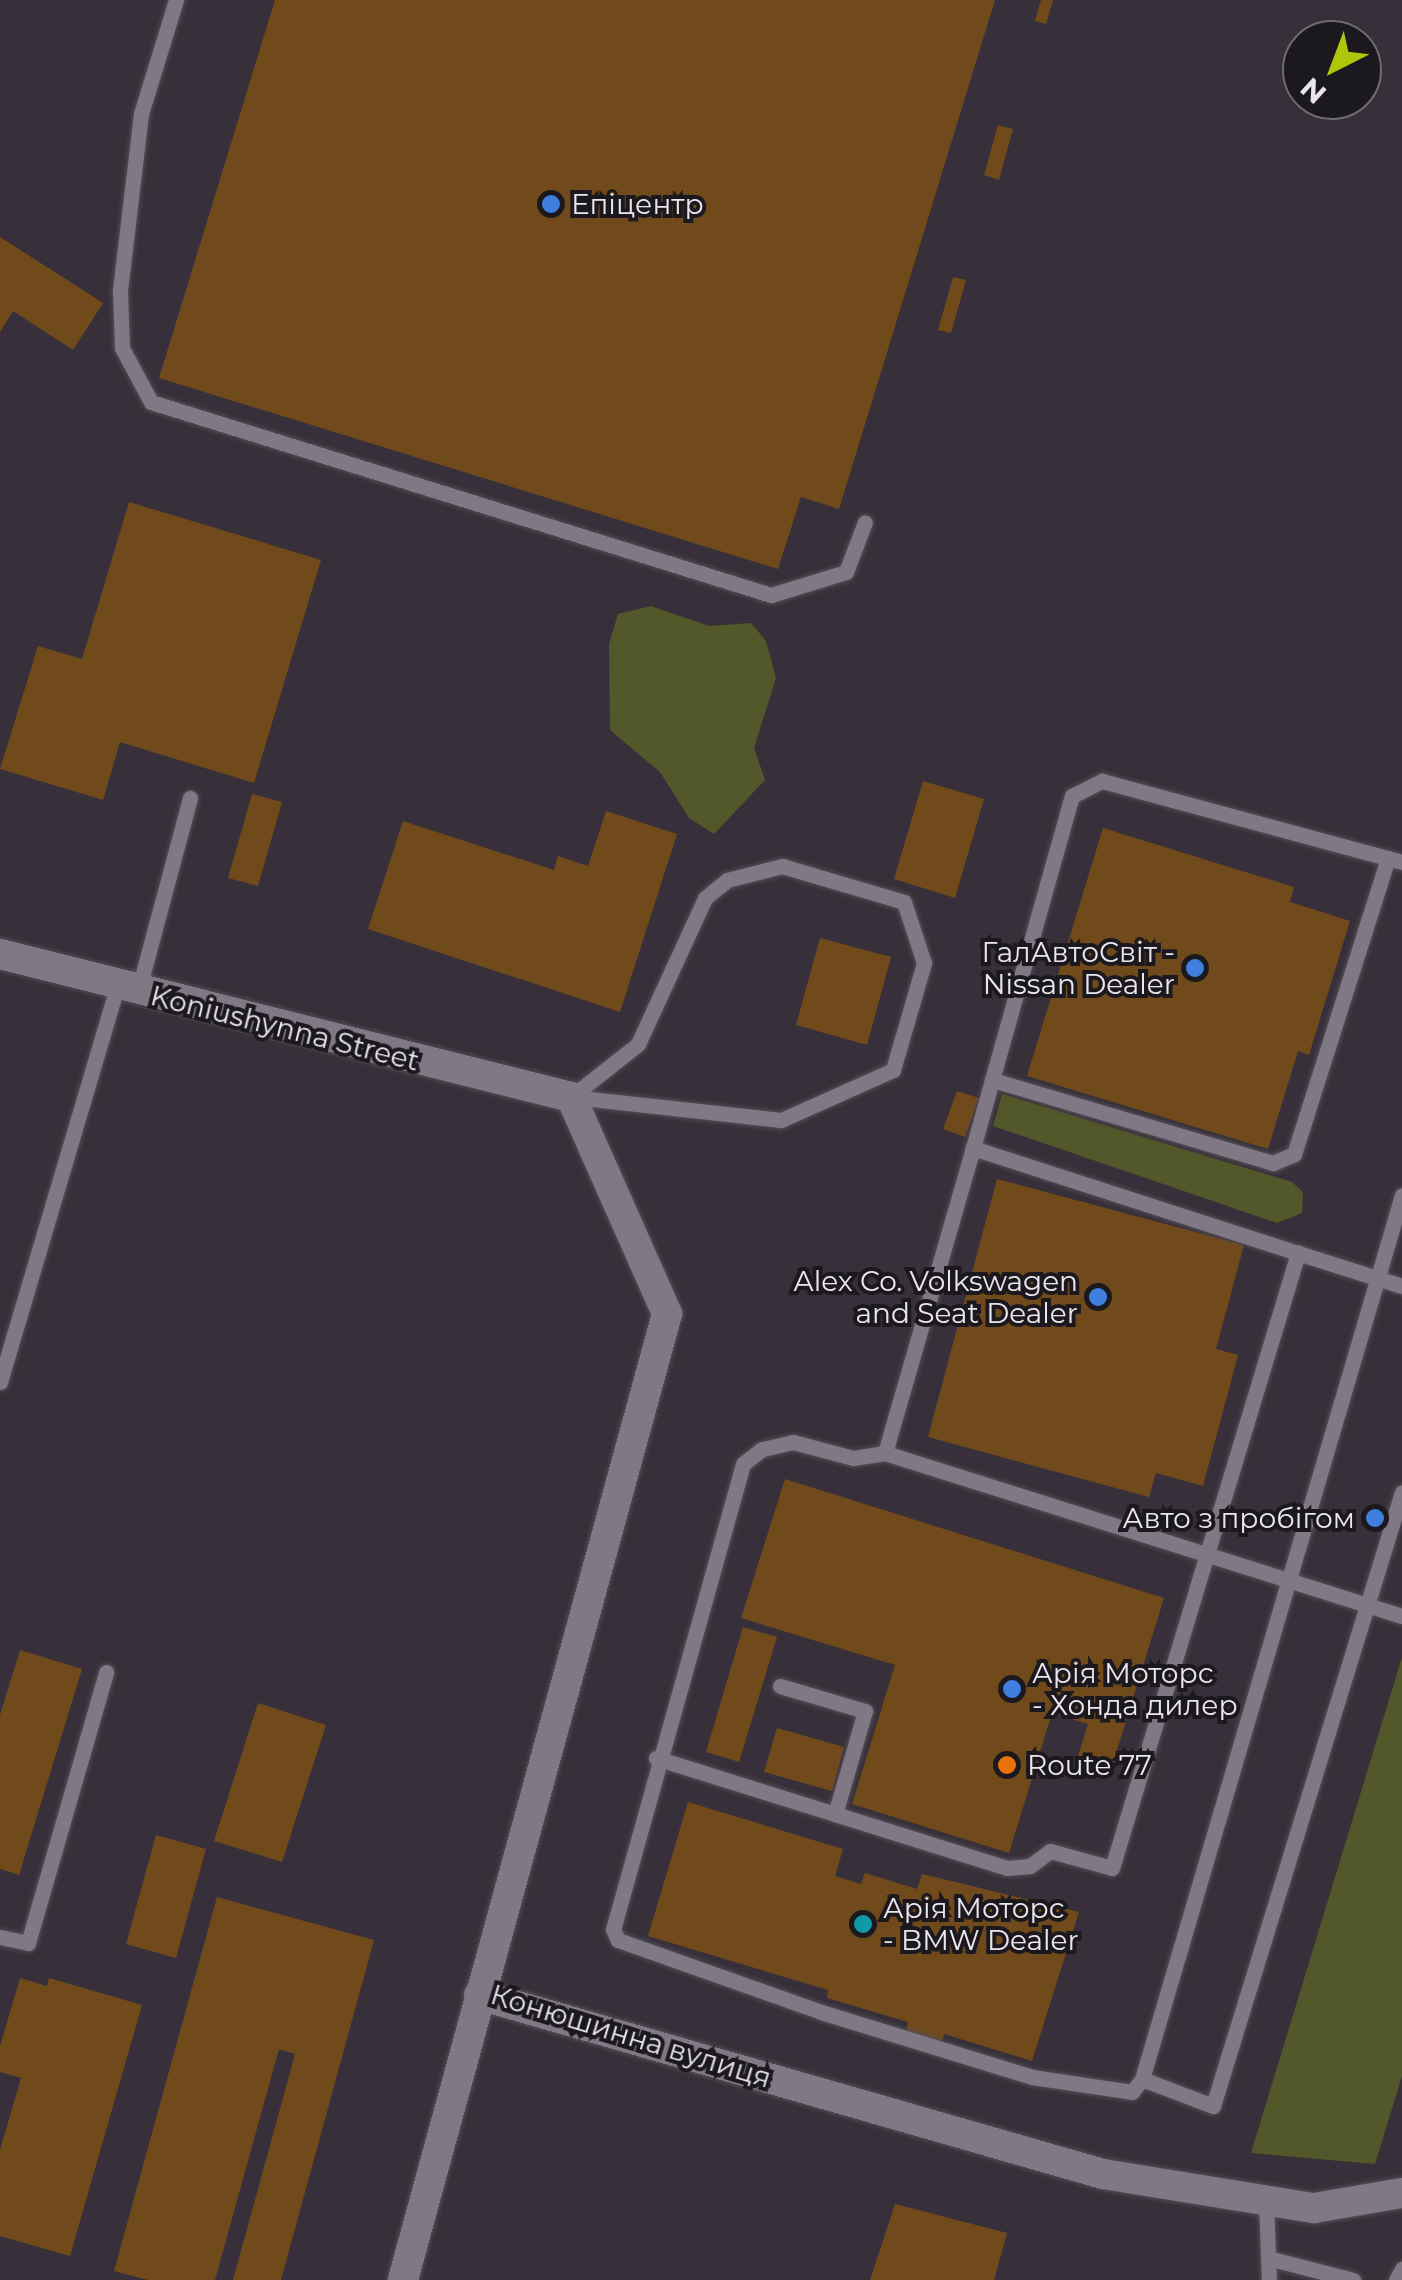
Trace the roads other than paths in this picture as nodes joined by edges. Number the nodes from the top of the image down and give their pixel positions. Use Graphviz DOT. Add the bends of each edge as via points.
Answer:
graph roads {
  1 [pos="176,0"];
  2 [pos="865,522"];
  3 [pos="190,798"];
  4 [pos="1395,860"];
  5 [pos="0,954"];
  6 [pos="128,989"];
  7 [pos="992,1080"];
  8 [pos="571,1097"];
  9 [pos="973,1148"];
  10 [pos="1402,1196"];
  11 [pos="1298,1253"];
  12 [pos="1378,1278"];
  13 [pos="1402,1286"];
  14 [pos="0,1382"];
  15 [pos="885,1453"];
  16 [pos="1402,1492"];
  17 [pos="1210,1555"];
  18 [pos="1289,1580"];
  19 [pos="1366,1604"];
  20 [pos="1402,1616"];
  21 [pos="106,1672"];
  22 [pos="780,1686"];
  23 [pos="656,1758"];
  24 [pos="835,1814"];
  25 [pos="0,1936"];
  26 [pos="479,1995"];
  27 [pos="1142,2079"];
  28 [pos="1402,2192"];
  29 [pos="1266,2200"];
  30 [pos="1268,2258"];
  31 [pos="1402,2269"];
  32 [pos="403,2280"];
  33 [pos="1269,2280"];
  34 [pos="1353,2280"];
  35 [pos="1396,2280"];
  1 -- 2 [label="lane" via="141,114 120,291 122,348 151,402 772,595 846,572"];
  3 -- 6 [label="lane"];
  4 -- 7 [label="lane" via="1294,1154 1273,1163"];
  4 -- 7 [label="lane" via="1102,781 1072,796"];
  5 -- 6 [label="street, Koniushynna Street"];
  6 -- 8 [label="street, Koniushynna Street"];
  6 -- 14 [label="lane"];
  7 -- 9 [label="lane"];
  8 -- 8 [label="lane" via="638,1044 690,922 727,880 782,866 904,902 924,962 893,1070 781,1120"];
  8 -- 26 [label="street, Конюшинна вулиця" via="667,1314"];
  9 -- 11 [label="lane"];
  9 -- 15 [label="lane"];
  10 -- 12 [label="lane"];
  11 -- 12 [label="lane"];
  11 -- 17 [label="lane"];
  12 -- 13 [label="lane"];
  12 -- 18 [label="lane"];
  15 -- 17 [label="lane"];
  15 -- 23 [label="lane" via="853,1458 793,1442 762,1450 743,1464"];
  16 -- 19 [label="lane"];
  17 -- 18 [label="lane"];
  17 -- 24 [label="lane" via="1112,1868 1050,1851 1030,1866 1007,1868"];
  18 -- 19 [label="lane"];
  18 -- 27 [label="lane"];
  19 -- 20 [label="lane"];
  19 -- 27 [label="lane" via="1213,2106"];
  21 -- 25 [label="lane" via="28,1943"];
  22 -- 24 [label="lane" via="866,1711"];
  23 -- 24 [label="lane"];
  23 -- 27 [label="lane" via="613,1929 618,1940 1032,2077 1113,2093 1132,2092"];
  26 -- 29 [label="street, Конюшинна вулиця" via="1104,2174"];
  26 -- 32 [label="street"];
  28 -- 29 [label="street, Конюшинна вулиця" via="1314,2208"];
  29 -- 30 [label="lane"];
  30 -- 33 [label="lane"];
  30 -- 34 [label="lane"];
  31 -- 35 [label="lane"];
}
